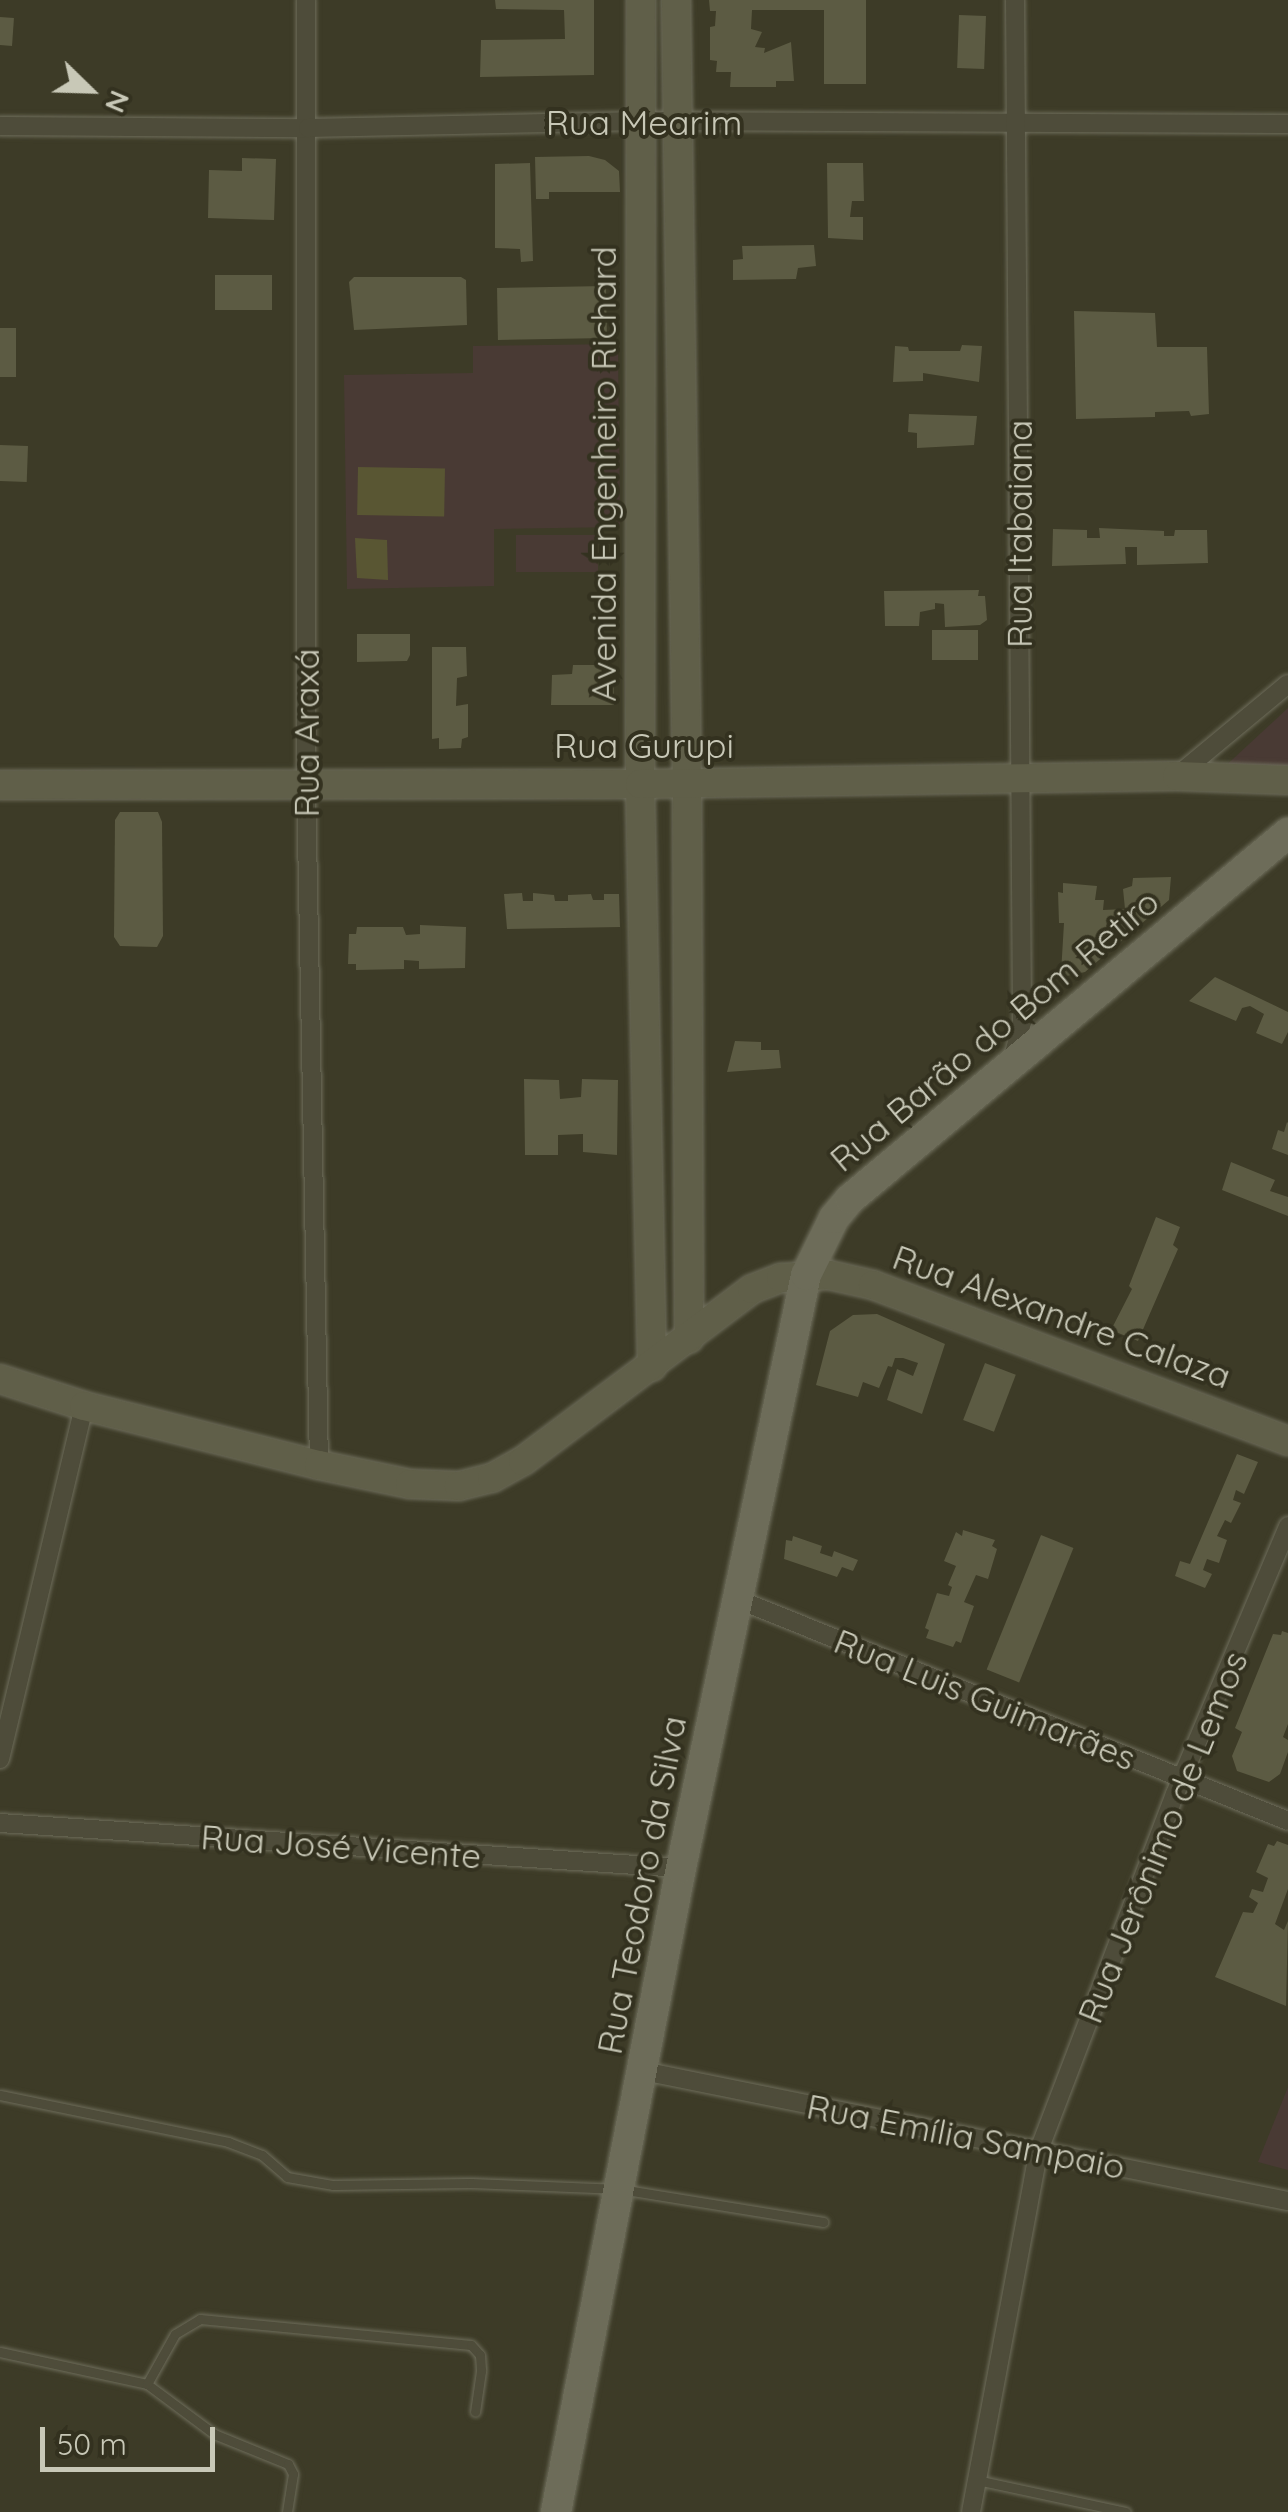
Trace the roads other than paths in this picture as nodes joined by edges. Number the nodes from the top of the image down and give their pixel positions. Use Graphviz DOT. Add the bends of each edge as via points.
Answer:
graph roads {
  1 [pos="306,0"];
  2 [pos="642,0"];
  3 [pos="676,0"];
  4 [pos="1015,0"];
  5 [pos="640,120"];
  6 [pos="678,122"];
  7 [pos="1016,123"];
  8 [pos="1288,124"];
  9 [pos="0,126"];
  10 [pos="308,128"];
  11 [pos="1288,684"];
  12 [pos="1177,776"];
  13 [pos="1021,779"];
  14 [pos="1288,780"];
  15 [pos="306,782"];
  16 [pos="687,783"];
  17 [pos="0,784"];
  18 [pos="640,784"];
  19 [pos="1288,833"];
  20 [pos="1009,1066"];
  21 [pos="806,1274"];
  22 [pos="689,1340"];
  23 [pos="652,1367"];
  24 [pos="0,1378"];
  25 [pos="84,1406"];
  26 [pos="1288,1441"];
  27 [pos="318,1465"];
  28 [pos="1288,1526"];
  29 [pos="737,1599"];
  30 [pos="0,1758"];
  31 [pos="1182,1778"];
  32 [pos="1288,1821"];
  33 [pos="0,1823"];
  34 [pos="681,1868"];
  35 [pos="643,2071"];
  36 [pos="0,2094"];
  37 [pos="1039,2150"];
  38 [pos="620,2189"];
  39 [pos="1288,2201"];
  40 [pos="823,2222"];
  41 [pos="0,2352"];
  42 [pos="147,2384"];
  43 [pos="475,2412"];
  44 [pos="977,2480"];
  45 [pos="287,2512"];
  46 [pos="556,2512"];
  47 [pos="971,2512"];
  48 [pos="1126,2512"];
  1 -- 10 [label="street, Rua Araxá"];
  2 -- 5 [label="street, Avenida Engenheiro Richard"];
  3 -- 6 [label="street"];
  4 -- 7 [label="street, Rua Itabaiana"];
  5 -- 6 [label="street, Rua Mearim"];
  5 -- 10 [label="street, Rua Mearim"];
  5 -- 18 [label="street, Avenida Engenheiro Richard"];
  6 -- 7 [label="street, Rua Mearim"];
  6 -- 16 [label="street"];
  7 -- 8 [label="street, Rua Mearim"];
  7 -- 13 [label="street, Rua Itabaiana"];
  9 -- 10 [label="street, Rua Mearim"];
  10 -- 15 [label="street, Rua Araxá"];
  11 -- 12 [label="street"];
  12 -- 13 [label="street, Rua Gurupi"];
  12 -- 14 [label="street, Rua Gurupi"];
  13 -- 16 [label="street, Rua Gurupi"];
  13 -- 20 [label="street, Rua Itabaiana" via="1022,1022"];
  15 -- 17 [label="street, Rua Gurupi"];
  15 -- 18 [label="street, Rua Gurupi"];
  15 -- 27 [label="street, Rua Araxá"];
  16 -- 18 [label="street, Rua Gurupi"];
  16 -- 22 [label="street"];
  18 -- 23 [label="street, Avenida Engenheiro Richard"];
  19 -- 20 [label="main road, Rua Barão do Bom Retiro"];
  20 -- 21 [label="main road, Rua Barão do Bom Retiro" via="850,1199"];
  21 -- 22 [label="street" via="752,1289"];
  21 -- 26 [label="street, Rua Alexandre Calaza" via="873,1286"];
  21 -- 29 [label="main road, Rua Teodoro da Silva"];
  22 -- 23 [label="street"];
  23 -- 27 [label="street" via="492,1478 459,1486 410,1484"];
  24 -- 25 [label="street"];
  25 -- 27 [label="street"];
  25 -- 30 [label="street"];
  28 -- 31 [label="street, Rua Jerônimo de Lemos"];
  29 -- 31 [label="street, Rua Luis Guimarães"];
  29 -- 34 [label="main road, Rua Teodoro da Silva"];
  31 -- 32 [label="street, Rua Luis Guimarães"];
  31 -- 37 [label="street, Rua Jerônimo de Lemos"];
  33 -- 34 [label="street, Rua José Vicente"];
  34 -- 35 [label="main road, Rua Teodoro da Silva"];
  35 -- 37 [label="street, Rua Emília Sampaio"];
  35 -- 38 [label="main road, Rua Teodoro da Silva"];
  36 -- 38 [label="lane" via="228,2142 262,2154 287,2177 332,2185"];
  37 -- 39 [label="street, Rua Emília Sampaio"];
  37 -- 44 [label="street, Rua Jerônimo de Lemos"];
  38 -- 40 [label="lane"];
  38 -- 46 [label="main road, Rua Teodoro da Silva"];
  41 -- 42 [label="lane"];
  42 -- 43 [label="lane" via="175,2334 200,2319 471,2346 480,2355 481,2371"];
  42 -- 45 [label="lane" via="214,2434 288,2464 293,2474"];
  44 -- 47 [label="street, Rua Jerônimo de Lemos"];
  44 -- 48 [label="lane"];
}
